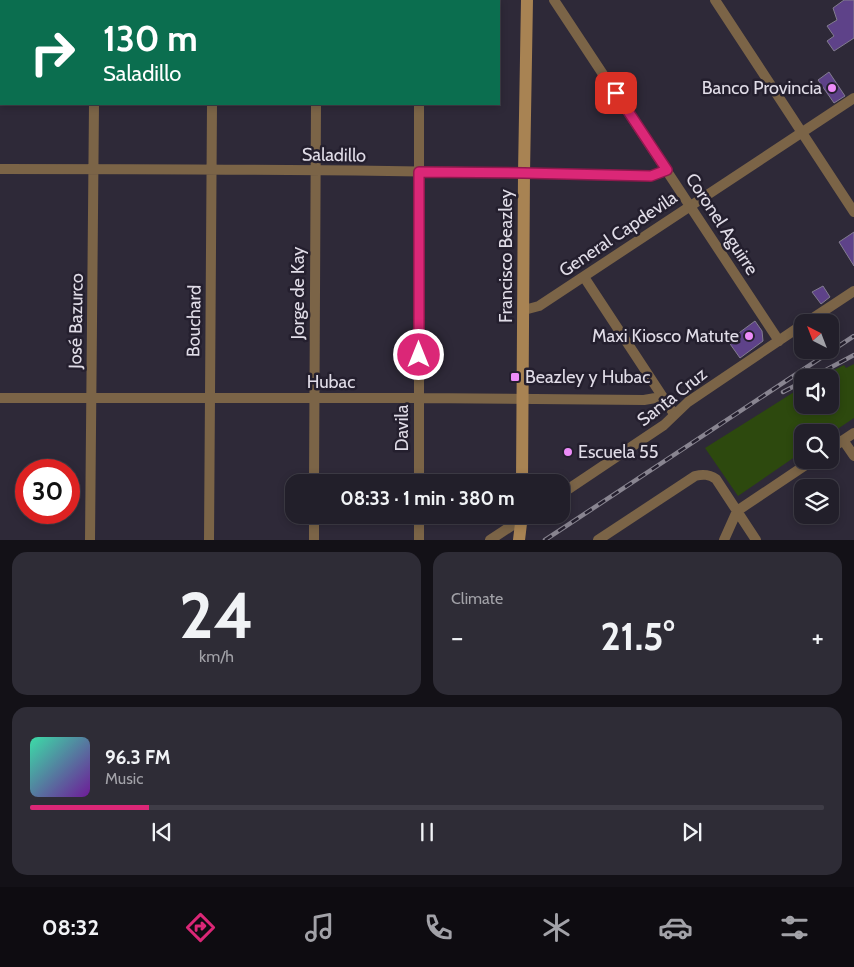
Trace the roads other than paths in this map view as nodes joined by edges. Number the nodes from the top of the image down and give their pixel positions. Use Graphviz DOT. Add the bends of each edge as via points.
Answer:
graph roads {
  1 [pos="527,0"];
  2 [pos="554,0"];
  3 [pos="715,0"];
  4 [pos="854,98"];
  5 [pos="94,105"];
  6 [pos="212,105"];
  7 [pos="316,105"];
  8 [pos="420,105"];
  9 [pos="802,132"];
  10 [pos="0,169"];
  11 [pos="94,169"];
  12 [pos="212,169"];
  13 [pos="667,170"];
  14 [pos="316,171"];
  15 [pos="419,172"];
  16 [pos="524,173"];
  17 [pos="691,205"];
  18 [pos="854,212"];
  19 [pos="584,277"];
  20 [pos="854,291"];
  21 [pos="524,310"];
  22 [pos="819,314"];
  23 [pos="794,331"];
  24 [pos="779,341"];
  25 [pos="209,397"];
  26 [pos="661,397"];
  27 [pos="0,398"];
  28 [pos="91,398"];
  29 [pos="314,398"];
  30 [pos="418,398"];
  31 [pos="522,399"];
  32 [pos="674,414"];
  33 [pos="854,433"];
  34 [pos="843,440"];
  35 [pos="839,443"];
  36 [pos="854,456"];
  37 [pos="799,469"];
  38 [pos="314,474"];
  39 [pos="419,474"];
  40 [pos="522,474"];
  41 [pos="570,488"];
  42 [pos="737,511"];
  43 [pos="314,524"];
  44 [pos="419,524"];
  45 [pos="513,524"];
  46 [pos="522,524"];
  47 [pos="610,536"];
  48 [pos="90,540"];
  49 [pos="209,540"];
  50 [pos="314,540"];
  51 [pos="419,540"];
  52 [pos="490,540"];
  53 [pos="519,540"];
  54 [pos="598,540"];
  55 [pos="724,540"];
  56 [pos="756,540"];
  1 -- 16 [label="street, Francisco Beazley"];
  2 -- 13 [label="street, Coronel Aguirre"];
  3 -- 9 [label="street"];
  4 -- 9 [label="street, General Capdevila"];
  5 -- 11 [label="street, José Bazurco"];
  6 -- 12 [label="street, Bouchard"];
  7 -- 14 [label="street, Jorge de Kay"];
  8 -- 15 [label="street, Davila"];
  9 -- 17 [label="street, General Capdevila"];
  9 -- 18 [label="street"];
  10 -- 11 [label="street, Saladillo"];
  11 -- 12 [label="street, Saladillo"];
  11 -- 28 [label="street, José Bazurco"];
  12 -- 14 [label="street, Saladillo"];
  12 -- 25 [label="street, Bouchard"];
  13 -- 16 [label="street, Saladillo" via="651,176"];
  13 -- 17 [label="street, Coronel Aguirre"];
  14 -- 15 [label="street, Saladillo"];
  14 -- 29 [label="street, Jorge de Kay"];
  15 -- 16 [label="street, Saladillo"];
  15 -- 30 [label="street, Davila"];
  16 -- 21 [label="street, Francisco Beazley"];
  17 -- 19 [label="street, General Capdevila"];
  17 -- 24 [label="street, Coronel Aguirre"];
  19 -- 21 [label="street, General Capdevila" via="539,306"];
  19 -- 26 [label="street"];
  20 -- 22 [label="street"];
  21 -- 31 [label="street, Francisco Beazley"];
  23 -- 24 [label="street, Santa Cruz"];
  24 -- 32 [label="street, Santa Cruz"];
  25 -- 28 [label="street, Hubac"];
  25 -- 29 [label="street, Hubac"];
  25 -- 49 [label="street, Bouchard"];
  26 -- 31 [label="street, Hubac" via="644,400"];
  26 -- 32 [label="street"];
  27 -- 28 [label="street, Hubac"];
  28 -- 48 [label="street, José Bazurco"];
  29 -- 30 [label="street, Hubac"];
  29 -- 38 [label="street, Jorge de Kay"];
  30 -- 31 [label="street, Hubac"];
  30 -- 39 [label="street, Davila"];
  31 -- 40 [label="street, Francisco Beazley"];
  32 -- 41 [label="street, Santa Cruz" via="664,425"];
  33 -- 34 [label="street"];
  34 -- 35 [label="street"];
  34 -- 36 [label="street"];
  37 -- 42 [label="street"];
  42 -- 47 [label="street" via="716,479 702,474"];
  42 -- 55 [label="street"];
  42 -- 56 [label="street"];
  43 -- 50 [label="street"];
  44 -- 51 [label="street"];
  45 -- 52 [label="street"];
  46 -- 53 [label="street"];
  47 -- 54 [label="street"];
}
